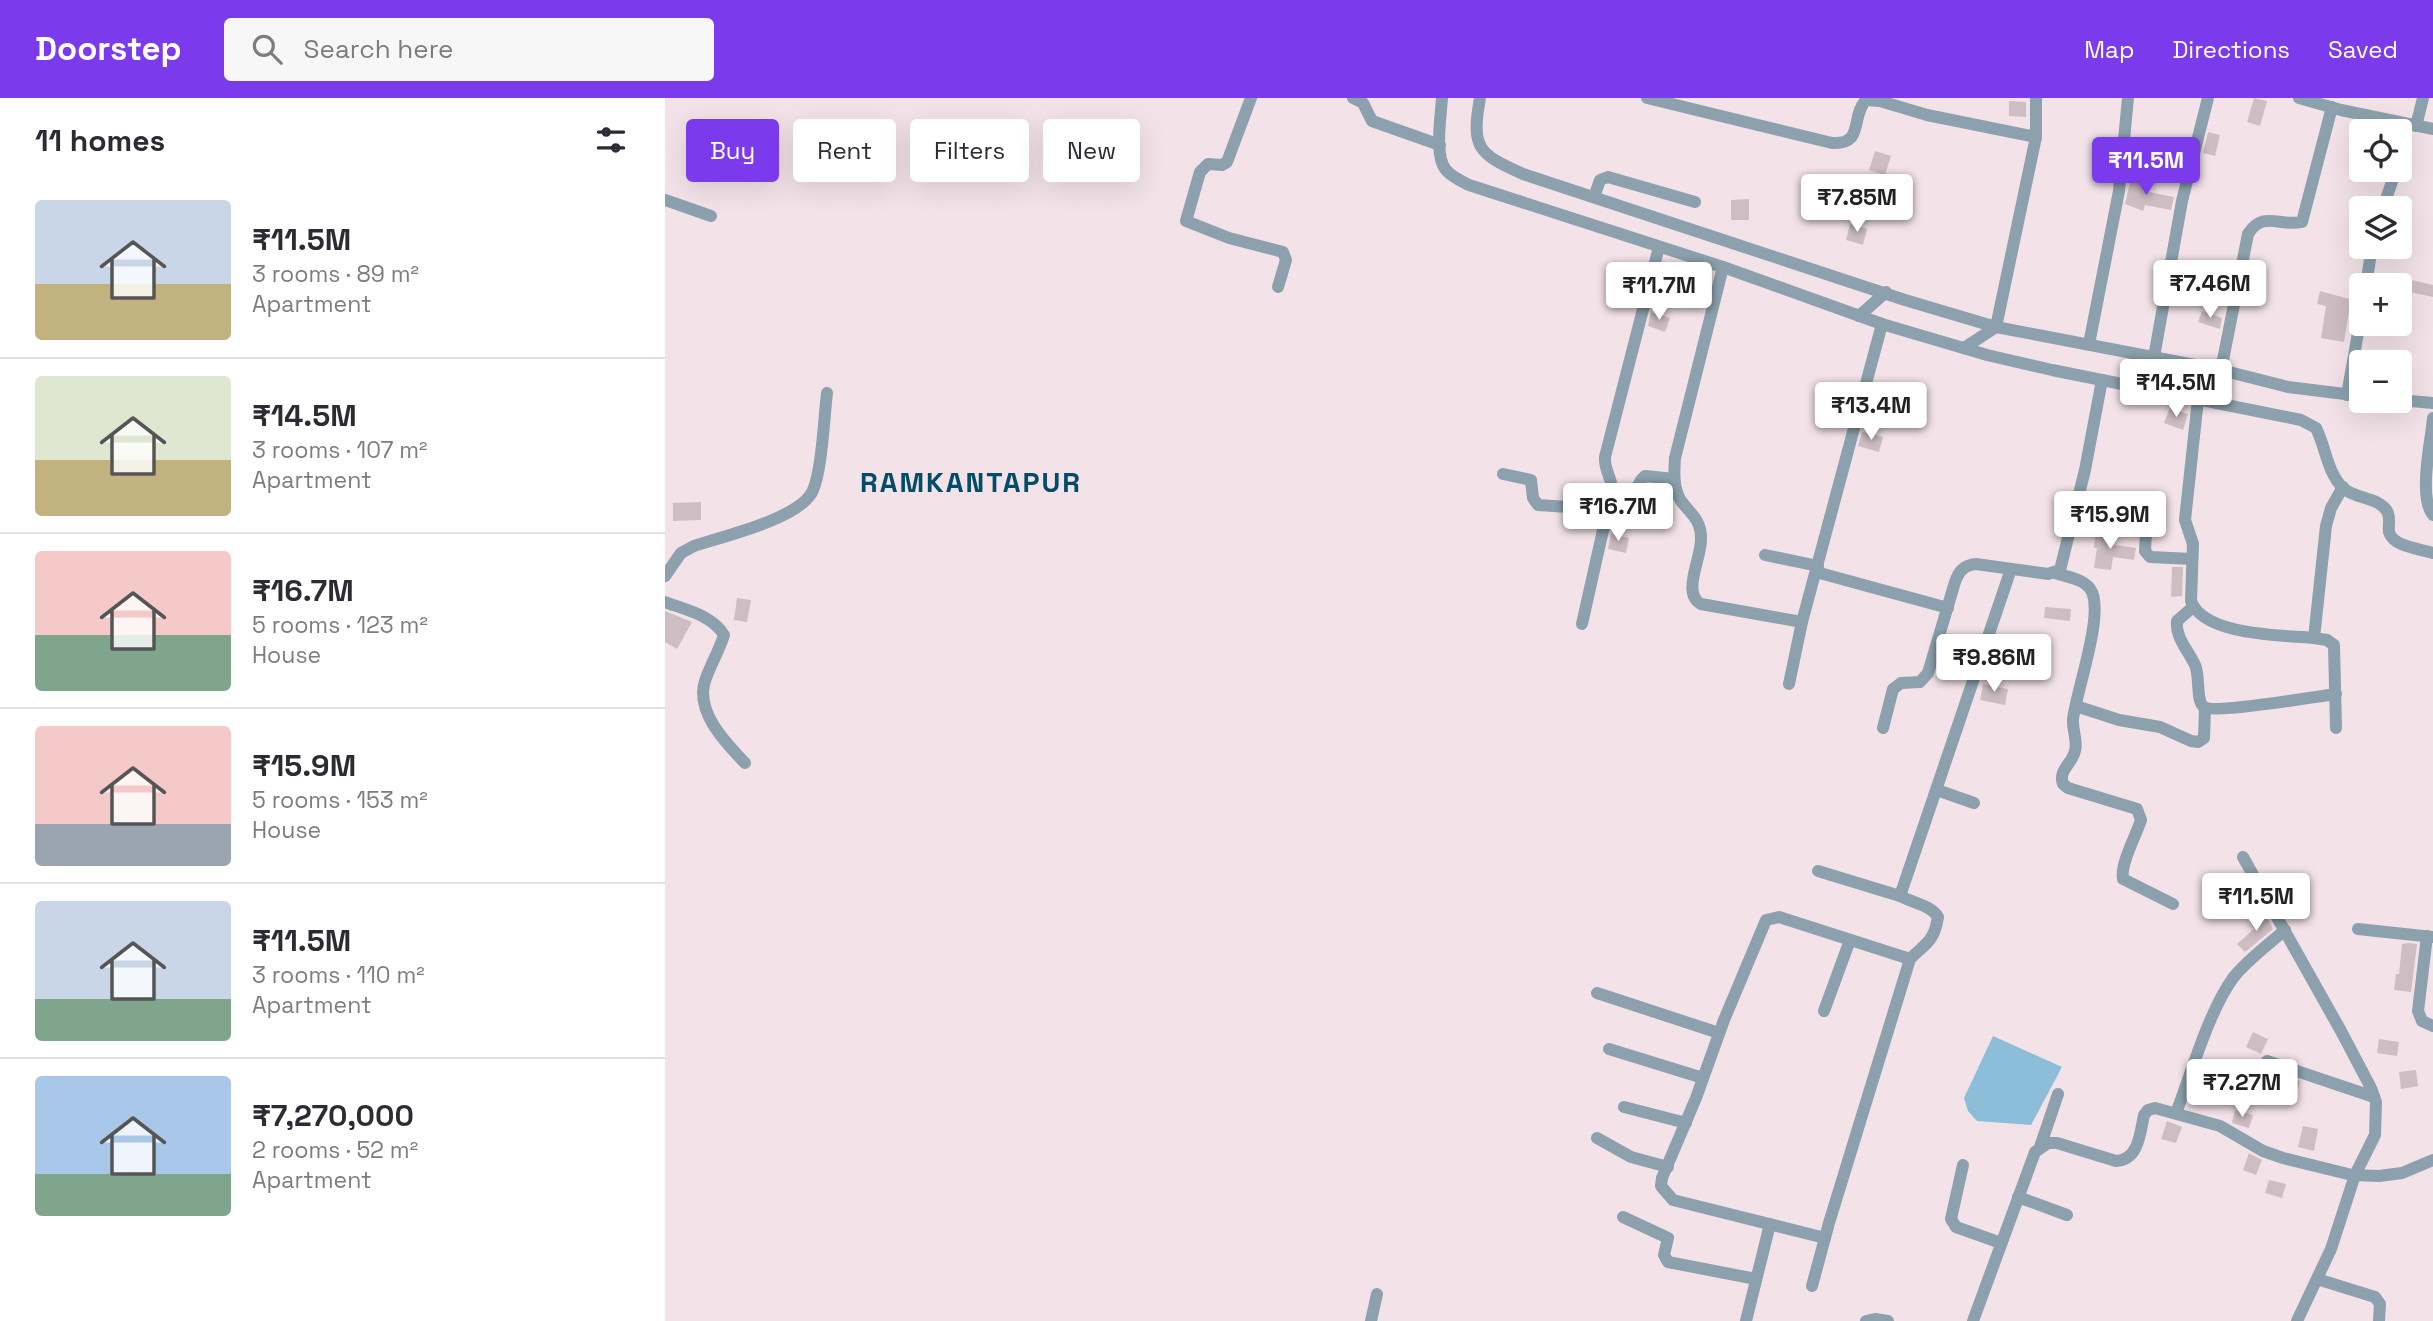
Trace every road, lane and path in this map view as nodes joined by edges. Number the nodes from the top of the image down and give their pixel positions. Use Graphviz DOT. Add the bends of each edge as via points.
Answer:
graph roads {
  1 [pos="1251,98"];
  2 [pos="1353,98"];
  3 [pos="1442,98"];
  4 [pos="1480,98"];
  5 [pos="1647,98"];
  6 [pos="2036,98"];
  7 [pos="2128,98"];
  8 [pos="2208,98"];
  9 [pos="2299,98"];
  10 [pos="2423,98"];
  11 [pos="2339,105"];
  12 [pos="2389,119"];
  13 [pos="2412,123"];
  14 [pos="2412,125"];
  15 [pos="2433,129"];
  16 [pos="2036,137"];
  17 [pos="1440,145"];
  18 [pos="1594,197"];
  19 [pos="665,200"];
  20 [pos="1695,202"];
  21 [pos="711,216"];
  22 [pos="1659,247"];
  23 [pos="1723,267"];
  24 [pos="1278,287"];
  25 [pos="1886,292"];
  26 [pos="1859,316"];
  27 [pos="1882,324"];
  28 [pos="1996,327"];
  29 [pos="2089,344"];
  30 [pos="1964,348"];
  31 [pos="2154,357"];
  32 [pos="2221,370"];
  33 [pos="2102,380"];
  34 [pos="827,393"];
  35 [pos="2349,394"];
  36 [pos="2198,398"];
  37 [pos="2412,401"];
  38 [pos="2433,403"];
  39 [pos="2433,418"];
  40 [pos="1503,474"];
  41 [pos="1674,479"];
  42 [pos="2343,487"];
  43 [pos="1607,505"];
  44 [pos="2433,515"];
  45 [pos="2073,516"];
  46 [pos="2433,553"];
  47 [pos="1765,555"];
  48 [pos="2192,559"];
  49 [pos="1817,569"];
  50 [pos="2011,569"];
  51 [pos="2055,573"];
  52 [pos="665,576"];
  53 [pos="665,602"];
  54 [pos="2193,607"];
  55 [pos="1948,608"];
  56 [pos="1802,622"];
  57 [pos="1582,624"];
  58 [pos="2313,638"];
  59 [pos="1789,684"];
  60 [pos="2336,694"];
  61 [pos="2076,706"];
  62 [pos="2205,708"];
  63 [pos="1883,728"];
  64 [pos="2336,728"];
  65 [pos="745,763"];
  66 [pos="1937,790"];
  67 [pos="1974,803"];
  68 [pos="2243,857"];
  69 [pos="1818,871"];
  70 [pos="1900,896"];
  71 [pos="2173,904"];
  72 [pos="2358,929"];
  73 [pos="2285,930"];
  74 [pos="2430,936"];
  75 [pos="1850,940"];
  76 [pos="1910,959"];
  77 [pos="1597,993"];
  78 [pos="1825,1011"];
  79 [pos="2433,1026"];
  80 [pos="1720,1033"];
  81 [pos="1609,1049"];
  82 [pos="2267,1061"];
  83 [pos="1703,1078"];
  84 [pos="2058,1094"];
  85 [pos="2374,1097"];
  86 [pos="1624,1107"];
  87 [pos="2176,1113"];
  88 [pos="1686,1123"];
  89 [pos="1597,1138"];
  90 [pos="2040,1147"];
  91 [pos="2433,1160"];
  92 [pos="1963,1166"];
  93 [pos="1668,1167"];
  94 [pos="2355,1175"];
  95 [pos="2018,1197"];
  96 [pos="2067,1215"];
  97 [pos="1623,1217"];
  98 [pos="1770,1224"];
  99 [pos="1825,1238"];
  100 [pos="2001,1243"];
  101 [pos="1756,1279"];
  102 [pos="2316,1279"];
  103 [pos="1812,1286"];
  104 [pos="1377,1294"];
  105 [pos="1371,1321"];
  106 [pos="1746,1321"];
  107 [pos="1866,1321"];
  108 [pos="1888,1321"];
  109 [pos="1973,1321"];
  110 [pos="2297,1321"];
  111 [pos="2379,1321"];
  1 -- 24 [label="street" via="1227,162 1208,164 1200,172 1186,222 1283,252 1286,260"];
  2 -- 17 [label="street" via="1363,103 1372,121"];
  3 -- 17 [label="street"];
  4 -- 18 [label="street" via="1476,132 1484,153 1523,174"];
  5 -- 16 [label="street" via="1832,143 1852,138 1866,100"];
  6 -- 16 [label="street"];
  7 -- 29 [label="street" via="2119,191"];
  8 -- 31 [label="street" via="2182,201"];
  9 -- 11 [label="street"];
  10 -- 13 [label="street"];
  11 -- 12 [label="street"];
  11 -- 32 [label="street" via="2302,222 2260,221 2249,234"];
  14 -- 15 [label="street"];
  16 -- 28 [label="street"];
  17 -- 22 [label="street" via="1440,160 1457,180"];
  18 -- 20 [label="street" via="1600,180 1608,177"];
  18 -- 25 [label="street"];
  19 -- 21 [label="street"];
  22 -- 23 [label="street"];
  22 -- 43 [label="street" via="1605,457 1612,483"];
  23 -- 26 [label="street"];
  23 -- 41 [label="street" via="1675,458"];
  25 -- 26 [label="street"];
  25 -- 28 [label="street"];
  26 -- 27 [label="street"];
  27 -- 30 [label="street"];
  27 -- 49 [label="street"];
  28 -- 29 [label="street"];
  28 -- 30 [label="street"];
  29 -- 31 [label="street"];
  30 -- 33 [label="street"];
  31 -- 32 [label="street"];
  32 -- 35 [label="street" via="2288,387"];
  33 -- 36 [label="street"];
  33 -- 45 [label="street"];
  34 -- 52 [label="street" via="811,494 786,515 681,553"];
  36 -- 42 [label="street" via="2311,424"];
  36 -- 48 [label="street" via="2185,520 2192,537"];
  37 -- 38 [label="street"];
  39 -- 44 [label="street" via="2426,486 2427,506"];
  40 -- 43 [label="street" via="1531,480 1538,505"];
  41 -- 43 [label="street" via="1645,476 1629,504"];
  41 -- 56 [label="street" via="1681,500 1700,528 1701,555 1691,584 1696,601"];
  42 -- 46 [label="street" via="2387,510 2389,532 2395,541"];
  42 -- 58 [label="street" via="2326,526"];
  43 -- 57 [label="street"];
  45 -- 48 [label="street" via="2143,529 2150,557"];
  45 -- 51 [label="street" via="2060,570"];
  47 -- 49 [label="street"];
  48 -- 54 [label="street"];
  49 -- 55 [label="street"];
  49 -- 56 [label="street"];
  50 -- 51 [label="street"];
  50 -- 55 [label="street" via="1976,564 1961,569"];
  50 -- 66 [label="street"];
  51 -- 61 [label="street" via="2084,583 2094,600"];
  53 -- 65 [label="street" via="708,619 724,635 704,684 704,701 724,742"];
  54 -- 58 [label="street" via="2231,629"];
  54 -- 62 [label="street" via="2177,621 2176,629 2196,667"];
  55 -- 63 [label="street" via="1928,673 1920,682 1901,683 1893,689"];
  56 -- 59 [label="street"];
  58 -- 60 [label="street" via="2333,645"];
  60 -- 62 [label="street"];
  60 -- 64 [label="street"];
  61 -- 62 [label="street" via="2119,720 2147,723 2198,742 2204,738"];
  61 -- 71 [label="street" via="2076,748 2062,774 2063,784 2137,809 2141,820 2123,879"];
  66 -- 67 [label="street"];
  66 -- 70 [label="street"];
  68 -- 73 [label="street"];
  69 -- 70 [label="street"];
  70 -- 76 [label="street" via="1931,908 1938,917 1932,940"];
  72 -- 74 [label="street"];
  73 -- 85 [label="street"];
  73 -- 87 [label="street" via="2233,979 2215,1010"];
  74 -- 79 [label="street" via="2418,1011 2422,1021"];
  75 -- 76 [label="street"];
  75 -- 78 [label="street"];
  75 -- 80 [label="street" via="1779,917 1766,920"];
  76 -- 99 [label="street"];
  77 -- 80 [label="street"];
  80 -- 83 [label="street"];
  81 -- 83 [label="street"];
  82 -- 85 [label="street"];
  83 -- 88 [label="street"];
  84 -- 90 [label="street"];
  85 -- 94 [label="street" via="2375,1135"];
  86 -- 88 [label="street"];
  87 -- 90 [label="street" via="2148,1110 2135,1150 2123,1161 2057,1143"];
  87 -- 94 [label="street" via="2220,1126 2273,1154"];
  88 -- 93 [label="street"];
  89 -- 93 [label="street" via="1630,1157"];
  90 -- 95 [label="street"];
  91 -- 94 [label="street" via="2402,1173"];
  92 -- 100 [label="street" via="1951,1219 1956,1227"];
  93 -- 98 [label="street" via="1661,1186 1673,1200"];
  94 -- 102 [label="street" via="2331,1249"];
  95 -- 96 [label="street"];
  95 -- 100 [label="street"];
  97 -- 101 [label="street" via="1668,1238 1664,1255 1668,1262"];
  98 -- 99 [label="street"];
  98 -- 101 [label="street"];
  99 -- 103 [label="street"];
  100 -- 109 [label="street"];
  101 -- 106 [label="street"];
  102 -- 110 [label="street"];
  102 -- 111 [label="street" via="2375,1297 2380,1304"];
  104 -- 105 [label="street"];
  107 -- 108 [label="street"];
}
